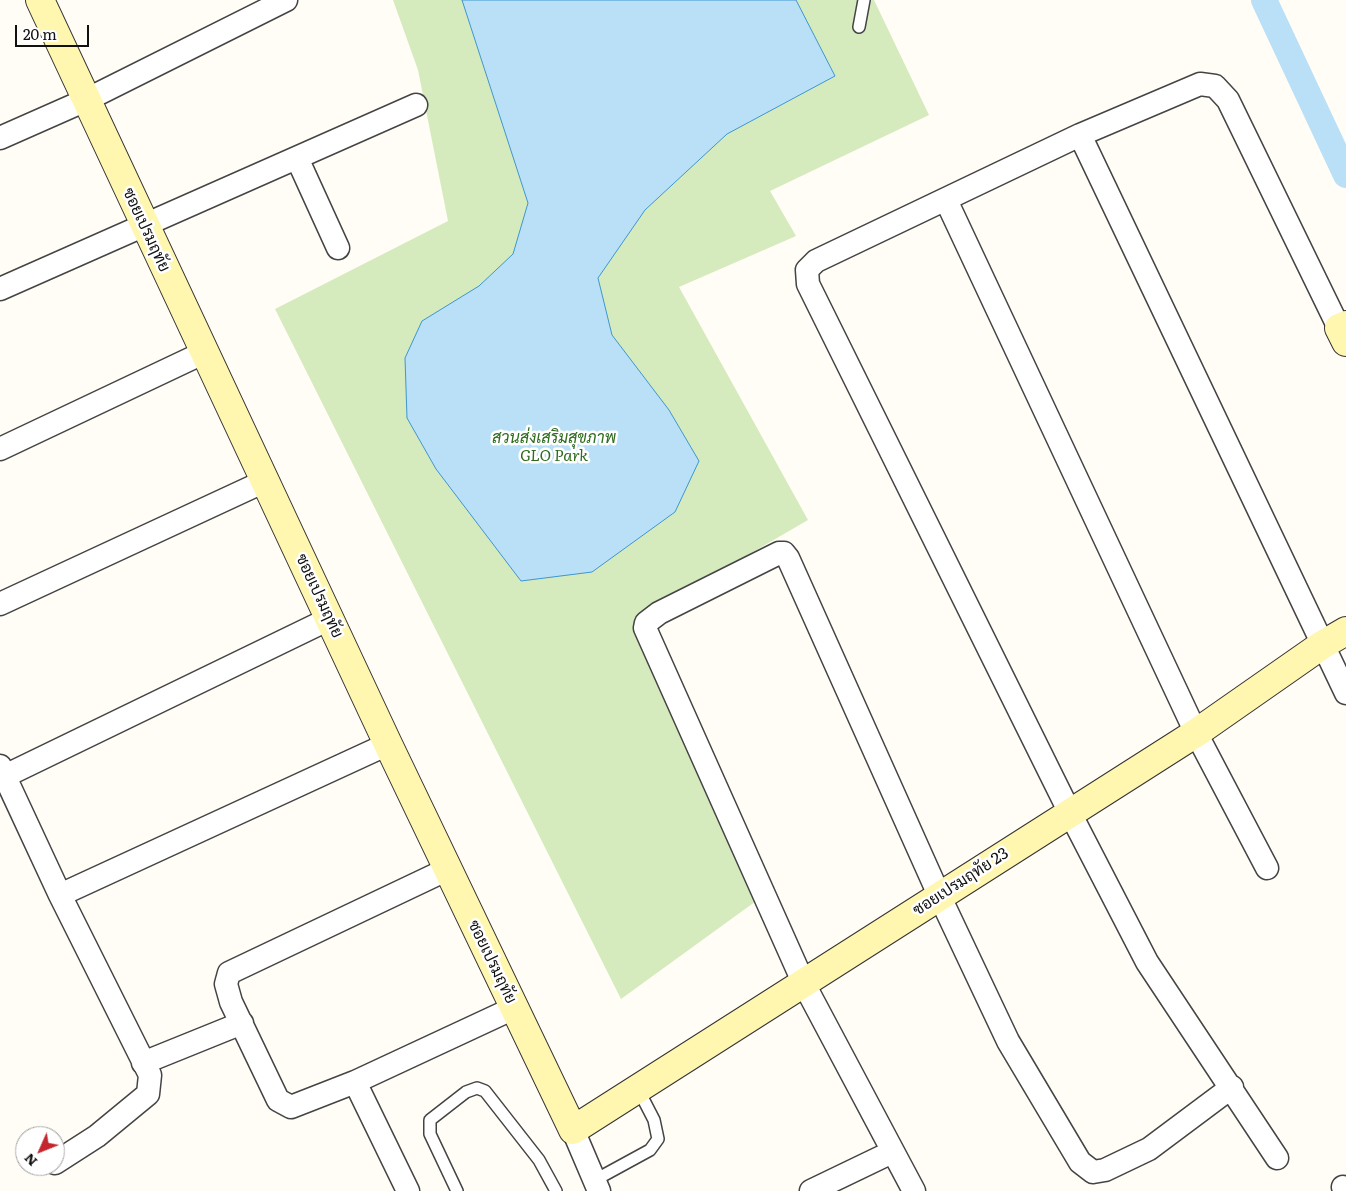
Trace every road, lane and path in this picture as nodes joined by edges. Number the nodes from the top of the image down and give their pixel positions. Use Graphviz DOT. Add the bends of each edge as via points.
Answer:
graph roads {
  1 [pos="40,0"];
  2 [pos="286,0"];
  3 [pos="864,0"];
  4 [pos="859,27"];
  5 [pos="86,100"];
  6 [pos="416,105"];
  7 [pos="1080,135"];
  8 [pos="0,138"];
  9 [pos="297,158"];
  10 [pos="946,200"];
  11 [pos="144,227"];
  12 [pos="338,248"];
  13 [pos="0,289"];
  14 [pos="1344,332"];
  15 [pos="205,352"];
  16 [pos="0,449"];
  17 [pos="265,481"];
  18 [pos="0,604"];
  19 [pos="329,619"];
  20 [pos="1346,631"];
  21 [pos="1322,645"];
  22 [pos="1346,693"];
  23 [pos="1196,733"];
  24 [pos="388,744"];
  25 [pos="2,771"];
  26 [pos="1070,813"];
  27 [pos="1267,868"];
  28 [pos="448,869"];
  29 [pos="60,895"];
  30 [pos="939,896"];
  31 [pos="804,984"];
  32 [pos="514,1008"];
  33 [pos="242,1023"];
  34 [pos="143,1063"];
  35 [pos="355,1082"];
  36 [pos="1232,1087"];
  37 [pos="638,1089"];
  38 [pos="573,1130"];
  39 [pos="892,1152"];
  40 [pos="65,1157"];
  41 [pos="1278,1158"];
  42 [pos="597,1186"];
  43 [pos="408,1191"];
  44 [pos="457,1191"];
  45 [pos="556,1191"];
  46 [pos="811,1191"];
  47 [pos="914,1191"];
  1 -- 5 [label="street, ซอยเปรมฤทัย"];
  2 -- 5 [label="street"];
  3 -- 4 [label="lane"];
  5 -- 8 [label="street"];
  5 -- 11 [label="street, ซอยเปรมฤทัย"];
  6 -- 9 [label="street"];
  7 -- 10 [label="street"];
  7 -- 14 [label="street" via="1200,84 1215,86 1228,100"];
  7 -- 21 [label="street"];
  9 -- 11 [label="street"];
  9 -- 12 [label="street"];
  10 -- 23 [label="street"];
  10 -- 26 [label="street" via="816,261 807,270 808,284"];
  11 -- 13 [label="street"];
  11 -- 15 [label="street, ซอยเปรมฤทัย"];
  15 -- 16 [label="street"];
  15 -- 17 [label="street, ซอยเปรมฤทัย"];
  17 -- 18 [label="street"];
  17 -- 19 [label="street, ซอยเปรมฤทัย"];
  19 -- 24 [label="street, ซอยเปรมฤทัย"];
  19 -- 25 [label="street"];
  20 -- 21 [label="street, ซอยเปรมฤทัย 23"];
  21 -- 22 [label="street"];
  21 -- 23 [label="street, ซอยเปรมฤทัย 23"];
  23 -- 26 [label="street, ซอยเปรมฤทัย 23"];
  23 -- 27 [label="street"];
  24 -- 28 [label="street, ซอยเปรมฤทัย"];
  24 -- 29 [label="street"];
  25 -- 29 [label="street"];
  26 -- 30 [label="street, ซอยเปรมฤทัย 23"];
  26 -- 36 [label="street" via="1147,962"];
  28 -- 32 [label="street, ซอยเปรมฤทัย"];
  28 -- 33 [label="street" via="229,973 226,984"];
  29 -- 34 [label="street"];
  30 -- 31 [label="street, ซอยเปรมฤทัย 23"];
  30 -- 31 [label="street" via="784,553 659,612 646,623 645,628"];
  30 -- 36 [label="street" via="1008,1041 1080,1162 1093,1172 1105,1170 1149,1149"];
  31 -- 37 [label="street, ซอยเปรมฤทัย 23"];
  31 -- 39 [label="street"];
  32 -- 35 [label="street"];
  32 -- 38 [label="street, ซอยเปรมฤทัย"];
  33 -- 34 [label="street"];
  33 -- 35 [label="street" via="278,1100 286,1105 291,1107"];
  34 -- 40 [label="street" via="150,1075 148,1094 97,1136"];
  35 -- 43 [label="street"];
  36 -- 41 [label="street"];
  37 -- 38 [label="street, ซอยเปรมฤทัย 23"];
  37 -- 42 [label="lane" via="654,1120 658,1139 650,1150"];
  38 -- 42 [label="street, ซอยเปรมฤทัย"];
  39 -- 46 [label="street"];
  39 -- 47 [label="street"];
  44 -- 45 [label="lane" via="430,1134 430,1120 466,1092 478,1088 485,1091 539,1160"];
}
